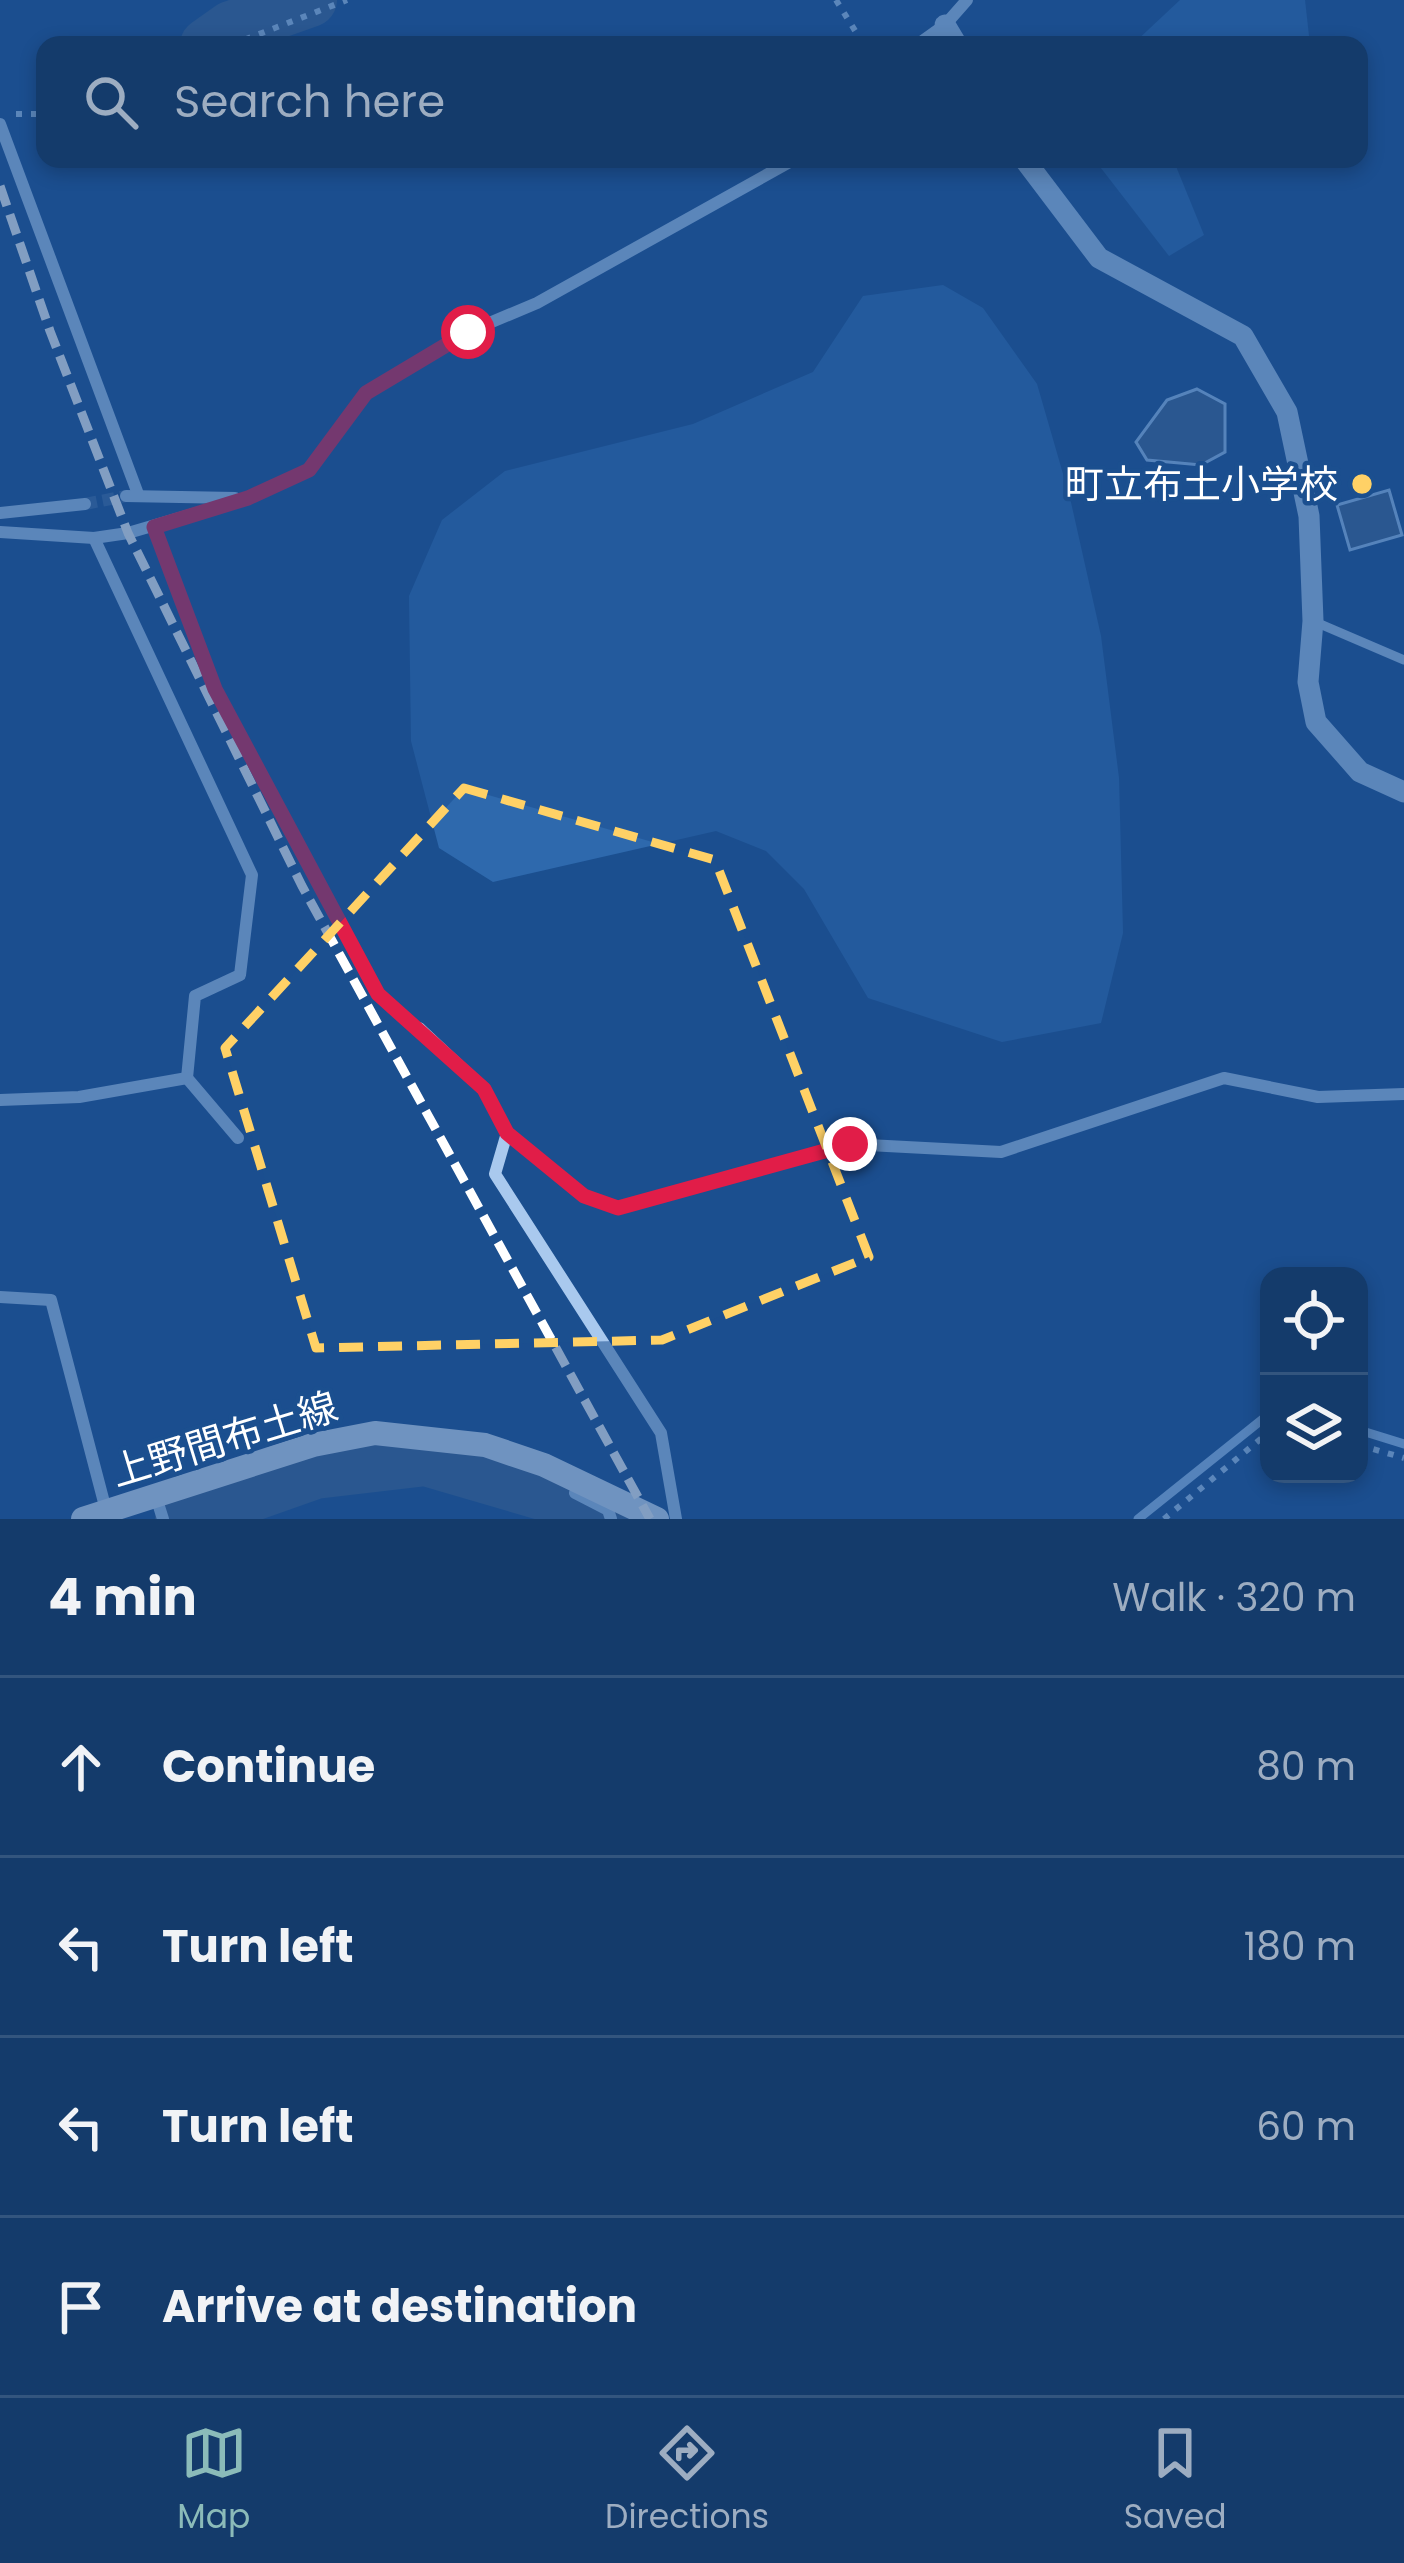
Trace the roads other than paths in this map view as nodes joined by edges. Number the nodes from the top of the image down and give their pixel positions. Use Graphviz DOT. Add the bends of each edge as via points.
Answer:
graph roads {
  1 [pos="967,0"];
  2 [pos="945,25"];
  3 [pos="930,36"];
  4 [pos="952,36"];
  5 [pos="0,124"];
  6 [pos="779,168"];
  7 [pos="1031,168"];
  8 [pos="248,498"];
  9 [pos="85,504"];
  10 [pos="0,513"];
  11 [pos="0,532"];
  12 [pos="94,538"];
  13 [pos="1312,621"];
  14 [pos="1404,660"];
  15 [pos="1404,792"];
  16 [pos="419,1028"];
  17 [pos="187,1078"];
  18 [pos="1404,1094"];
  19 [pos="0,1100"];
  20 [pos="507,1133"];
  21 [pos="238,1138"];
  22 [pos="0,1297"];
  23 [pos="485,1444"];
  24 [pos="159,1508"];
  25 [pos="94,1515"];
  26 [pos="610,1515"];
  27 [pos="657,1519"];
  28 [pos="676,1519"];
  1 -- 2 [label="street"];
  2 -- 3 [label="street"];
  2 -- 4 [label="street"];
  5 -- 8 [label="street" via="132,495"];
  6 -- 8 [label="street" via="366,393 309,470"];
  7 -- 13 [label="street" via="1099,259 1244,336 1287,412 1310,516"];
  8 -- 12 [label="street"];
  9 -- 10 [label="street"];
  11 -- 12 [label="street"];
  12 -- 17 [label="street" via="252,875 240,975 195,996"];
  13 -- 14 [label="lane"];
  13 -- 15 [label="street" via="1308,682 1316,722 1360,772"];
  16 -- 20 [label="street" via="484,1089"];
  17 -- 19 [label="street"];
  17 -- 21 [label="street"];
  18 -- 20 [label="street" via="1318,1097 1224,1078 1001,1152 850,1144 618,1208 584,1196"];
  20 -- 28 [label="street" via="495,1174 661,1433"];
  22 -- 25 [label="street" via="51,1300"];
  23 -- 24 [label="main road, 上野間布土線" via="375,1433 313,1445"];
  23 -- 26 [label="street"];
  23 -- 27 [label="main road, 上野間布土線"];
  24 -- 25 [label="main road, 上野間布土線"];
}
